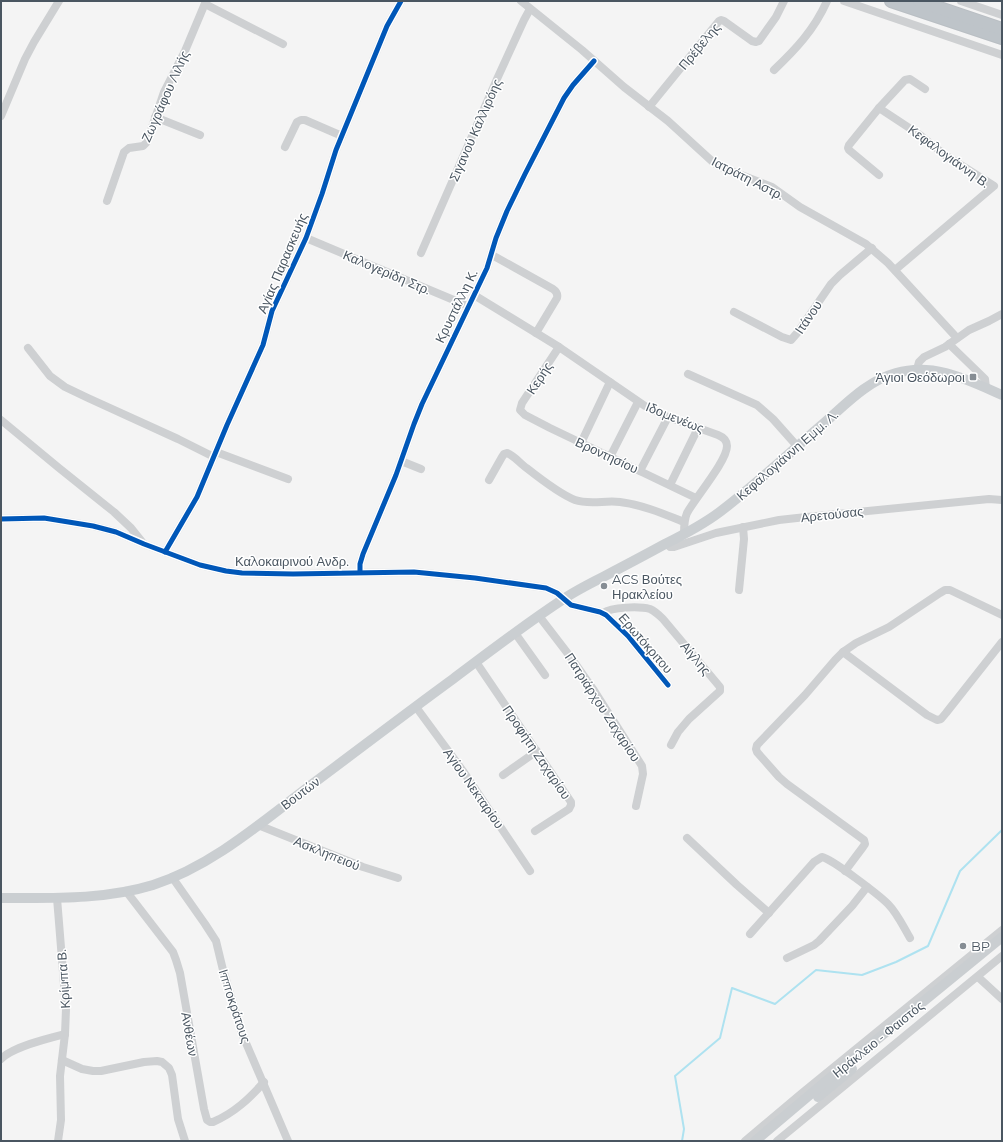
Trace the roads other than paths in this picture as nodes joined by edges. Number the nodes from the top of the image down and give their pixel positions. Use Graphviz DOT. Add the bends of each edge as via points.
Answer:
graph roads {
  1 [pos="59,1"];
  2 [pos="521,1"];
  3 [pos="784,1"];
  4 [pos="827,1"];
  5 [pos="844,1"];
  6 [pos="891,1"];
  7 [pos="920,1"];
  8 [pos="961,1"];
  9 [pos="400,2"];
  10 [pos="206,3"];
  11 [pos="530,9"];
  12 [pos="1002,15"];
  13 [pos="1002,29"];
  14 [pos="1002,38"];
  15 [pos="283,44"];
  16 [pos="1002,55"];
  17 [pos="594,61"];
  18 [pos="774,70"];
  19 [pos="925,89"];
  20 [pos="649,107"];
  21 [pos="879,108"];
  22 [pos="1,116"];
  23 [pos="155,117"];
  24 [pos="200,135"];
  25 [pos="342,136"];
  26 [pos="285,147"];
  27 [pos="879,175"];
  28 [pos="106,201"];
  29 [pos="306,238"];
  30 [pos="872,248"];
  31 [pos="421,253"];
  32 [pos="492,255"];
  33 [pos="895,270"];
  34 [pos="474,295"];
  35 [pos="468,306"];
  36 [pos="734,312"];
  37 [pos="1002,314"];
  38 [pos="536,333"];
  39 [pos="957,338"];
  40 [pos="949,344"];
  41 [pos="559,347"];
  42 [pos="28,348"];
  43 [pos="916,369"];
  44 [pos="688,374"];
  45 [pos="610,382"];
  46 [pos="986,388"];
  47 [pos="1002,395"];
  48 [pos="638,402"];
  49 [pos="520,410"];
  50 [pos="668,417"];
  51 [pos="1,420"];
  52 [pos="698,428"];
  53 [pos="581,442"];
  54 [pos="797,446"];
  55 [pos="215,455"];
  56 [pos="610,456"];
  57 [pos="401,461"];
  58 [pos="421,469"];
  59 [pos="640,471"];
  60 [pos="288,480"];
  61 [pos="489,480"];
  62 [pos="670,484"];
  63 [pos="696,498"];
  64 [pos="1002,500"];
  65 [pos="1,519"];
  66 [pos="684,522"];
  67 [pos="743,527"];
  68 [pos="684,534"];
  69 [pos="144,544"];
  70 [pos="666,544"];
  71 [pos="165,552"];
  72 [pos="360,572"];
  73 [pos="739,590"];
  74 [pos="563,599"];
  75 [pos="603,613"];
  76 [pos="1002,615"];
  77 [pos="539,616"];
  78 [pos="515,633"];
  79 [pos="1002,642"];
  80 [pos="843,652"];
  81 [pos="476,662"];
  82 [pos="545,675"];
  83 [pos="668,684"];
  84 [pos="416,707"];
  85 [pos="671,745"];
  86 [pos="537,751"];
  87 [pos="503,775"];
  88 [pos="636,806"];
  89 [pos="258,825"];
  90 [pos="535,831"];
  91 [pos="687,838"];
  92 [pos="530,871"];
  93 [pos="845,872"];
  94 [pos="172,878"];
  95 [pos="398,878"];
  96 [pos="867,887"];
  97 [pos="126,891"];
  98 [pos="1,898"];
  99 [pos="57,898"];
  100 [pos="769,913"];
  101 [pos="1002,930"];
  102 [pos="750,934"];
  103 [pos="910,938"];
  104 [pos="1000,942"];
  105 [pos="985,943"];
  106 [pos="1002,956"];
  107 [pos="787,958"];
  108 [pos="978,977"];
  109 [pos="1002,999"];
  110 [pos="65,1034"];
  111 [pos="1,1059"];
  112 [pos="62,1060"];
  113 [pos="264,1082"];
  114 [pos="770,1120"];
  115 [pos="763,1139"];
  116 [pos="58,1141"];
  117 [pos="185,1141"];
  118 [pos="288,1141"];
  1 -- 22 [label="street" via="31,48"];
  2 -- 11 [label="street, Ιατράτη Αστρ."];
  3 -- 20 [label="street, Πρέβελης" via="774,20 756,42 724,20 719,21"];
  4 -- 18 [label="street" via="804,39"];
  5 -- 16 [label="street"];
  6 -- 14 [label="highway"];
  7 -- 13 [label="highway"];
  8 -- 12 [label="street"];
  9 -- 25 [label="street, Αγίας Παρασκευής" via="387,26"];
  10 -- 15 [label="street"];
  10 -- 23 [label="street, Ζωγράφου Λιλής"];
  11 -- 17 [label="street, Ιατράτη Αστρ."];
  11 -- 31 [label="street, Σιγανού Καλλιρόης"];
  17 -- 20 [label="street, Ιατράτη Αστρ."];
  17 -- 32 [label="street, Κρυστάλλη Κ." via="573,85 558,109 510,203"];
  19 -- 21 [label="street" via="910,79 905,80"];
  20 -- 30 [label="street, Ιατράτη Αστρ." via="714,163 772,187 800,207"];
  21 -- 27 [label="street" via="848,148"];
  21 -- 33 [label="street, Κεφαλογιάννη Β." via="994,186"];
  23 -- 24 [label="street"];
  23 -- 28 [label="street, Ζωγράφου Λιλής" via="146,144 129,148 122,154"];
  25 -- 26 [label="street" via="301,120 297,122"];
  25 -- 29 [label="street, Αγίας Παρασκευής"];
  29 -- 35 [label="street, Καλογερίδη Στρ."];
  29 -- 55 [label="street, Αγίας Παρασκευής" via="272,310 263,345"];
  30 -- 33 [label="street, Ιατράτη Αστρ."];
  30 -- 36 [label="street, Ιτάνου" via="831,284 791,340 782,338"];
  32 -- 34 [label="street, Κρυστάλλη Κ."];
  32 -- 38 [label="street" via="557,292 557,298"];
  33 -- 39 [label="street, Ιατράτη Αστρ."];
  34 -- 35 [label="street, Κρυστάλλη Κ."];
  34 -- 38 [label="street, Ιδομενέως"];
  35 -- 57 [label="street, Κρυστάλλη Κ." via="422,404"];
  37 -- 39 [label="street"];
  38 -- 41 [label="street, Ιδομενέως"];
  39 -- 40 [label="street"];
  40 -- 43 [label="street" via="924,357"];
  40 -- 46 [label="street" via="982,376"];
  41 -- 45 [label="street, Ιδομενέως"];
  41 -- 49 [label="street, Κερής"];
  42 -- 55 [label="street" via="50,376 65,387"];
  43 -- 46 [label="main road, Κεφαλογιάννη Εμμ. Λ." via="951,374"];
  43 -- 54 [label="main road, Κεφαλογιάννη Εμμ. Λ." via="892,374 870,385"];
  44 -- 54 [label="street" via="756,405 773,419"];
  45 -- 48 [label="street, Ιδομενέως"];
  45 -- 53 [label="street"];
  46 -- 47 [label="main road, Κεφαλογιάννη Εμμ. Λ."];
  48 -- 50 [label="street, Ιδομενέως"];
  48 -- 56 [label="street"];
  49 -- 53 [label="street, Βροντησίου" via="525,415"];
  50 -- 52 [label="street, Ιδομενέως"];
  50 -- 59 [label="street"];
  51 -- 69 [label="street" via="114,512"];
  52 -- 62 [label="street"];
  52 -- 63 [label="street, Ιδομενέως" via="721,436 727,448"];
  53 -- 56 [label="street, Βροντησίου"];
  54 -- 68 [label="main road, Κεφαλογιάννη Εμμ. Λ." via="725,508"];
  55 -- 60 [label="street"];
  55 -- 71 [label="street, Αγίας Παρασκευής" via="197,497"];
  56 -- 59 [label="street, Βροντησίου"];
  57 -- 58 [label="street"];
  57 -- 72 [label="street, Κρυστάλλη Κ." via="366,545"];
  59 -- 62 [label="street, Βροντησίου"];
  61 -- 66 [label="street" via="502,456 507,453 574,500 631,504"];
  62 -- 63 [label="street, Βροντησίου"];
  63 -- 66 [label="street, Ιδομενέως"];
  64 -- 67 [label="street, Αρετούσας" via="989,499 797,518"];
  65 -- 69 [label="street, Καλοκαιρινού Ανδρ." via="36,518 64,521 116,532"];
  66 -- 68 [label="street, Ιδομενέως"];
  67 -- 70 [label="street, Αρετούσας" via="674,547"];
  67 -- 73 [label="street"];
  68 -- 70 [label="main road, Κεφαλογιάννη Εμμ. Λ."];
  69 -- 71 [label="street, Καλοκαιρινού Ανδρ."];
  70 -- 74 [label="main road, Κεφαλογιάννη Εμμ. Λ."];
  71 -- 72 [label="street, Καλοκαιρινού Ανδρ." via="200,565 242,573"];
  72 -- 74 [label="street, Καλοκαιρινού Ανδρ." via="414,572 498,580 546,588"];
  74 -- 75 [label="street, Ερωτόκριτου" via="571,605"];
  74 -- 77 [label="main road, Βουτών"];
  75 -- 83 [label="street, Ερωτόκριτου" via="619,626"];
  75 -- 85 [label="street, Αίγλης" via="628,608 654,611 720,687 720,691 681,728"];
  76 -- 80 [label="street" via="950,590 945,590 889,627"];
  77 -- 78 [label="main road, Βουτών"];
  77 -- 88 [label="street, Πατριάρχου Ζαχαρίου" via="593,688 642,766 644,774"];
  78 -- 81 [label="main road, Βουτών"];
  78 -- 82 [label="street"];
  79 -- 80 [label="street" via="950,708 937,720"];
  80 -- 93 [label="street" via="756,747 782,780 864,840 865,844"];
  81 -- 84 [label="main road, Βουτών"];
  81 -- 86 [label="street, Προφήτη Ζαχαρίου"];
  84 -- 89 [label="main road, Βουτών"];
  84 -- 92 [label="street, Αγίου Νεκταρίου" via="463,770"];
  86 -- 87 [label="street"];
  86 -- 90 [label="street, Προφήτη Ζαχαρίου" via="572,804 566,811"];
  89 -- 94 [label="main road, Βουτών" via="214,856"];
  89 -- 95 [label="street, Ασκληπειού" via="363,867"];
  91 -- 100 [label="street"];
  93 -- 96 [label="street"];
  93 -- 100 [label="street" via="825,858 818,858"];
  94 -- 97 [label="main road, Βουτών"];
  94 -- 113 [label="street, Ιπποκράτους" via="216,941 244,1036"];
  96 -- 103 [label="street" via="887,903"];
  96 -- 107 [label="street" via="819,941"];
  97 -- 99 [label="main road, Βουτών"];
  97 -- 113 [label="street, Ανθέων" via="173,952 176,960 207,1120 213,1122 236,1110"];
  98 -- 99 [label="main road, Βουτών"];
  99 -- 110 [label="street, Κρίμπα Β." via="65,999"];
  100 -- 102 [label="street"];
  101 -- 105 [label="street"];
  104 -- 105 [label="main road"];
  104 -- 115 [label="main road, Ηράκλειο - Φαιστός"];
  105 -- 114 [label="street"];
  106 -- 108 [label="street"];
  108 -- 109 [label="street"];
  108 -- 115 [label="street"];
  110 -- 111 [label="street" via="20,1048"];
  110 -- 112 [label="street, Κρίμπα Β."];
  112 -- 116 [label="street, Κρίμπα Β." via="59,1080 61,1123"];
  112 -- 117 [label="street" via="93,1071 144,1062 162,1062 172,1075"];
  113 -- 118 [label="street, Ιπποκράτους"];
  114 -- 115 [label="street"];
  114 -- 115 [label="street"];
}
